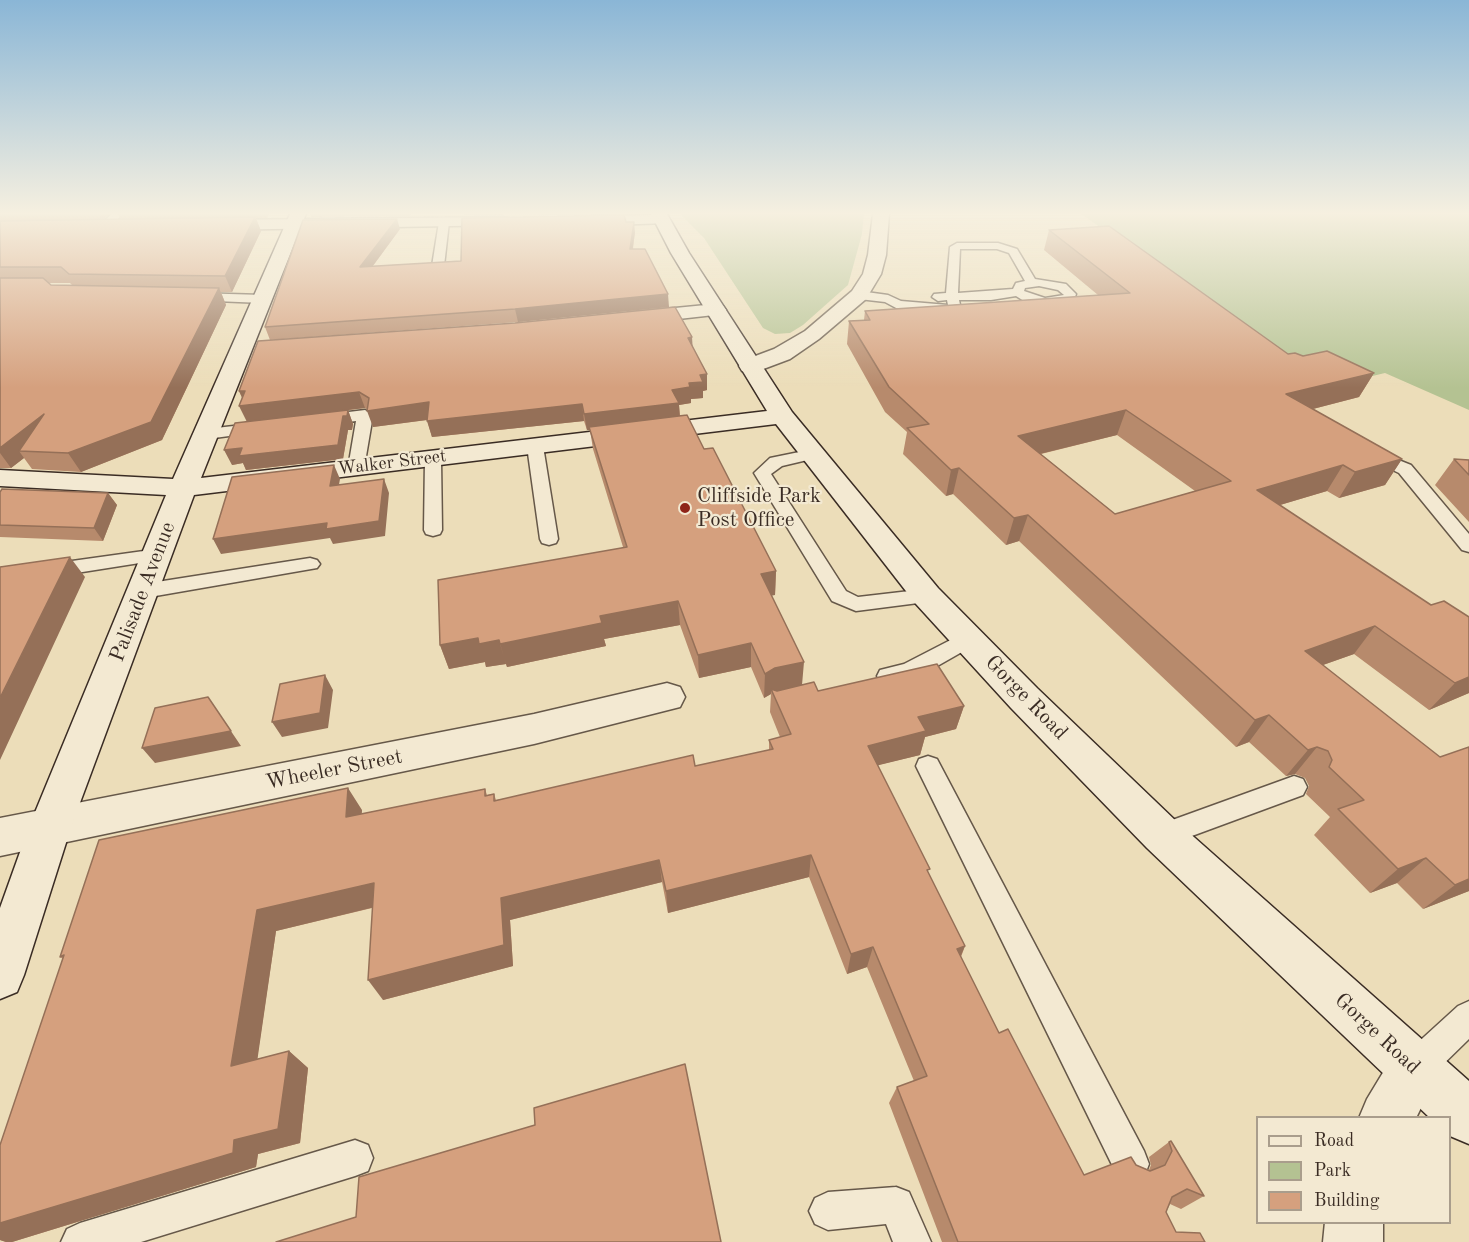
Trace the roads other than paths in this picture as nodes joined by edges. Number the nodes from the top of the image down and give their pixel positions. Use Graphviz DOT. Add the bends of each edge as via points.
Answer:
graph roads {
  1 [pos="274,272"];
  2 [pos="694,272"];
  3 [pos="873,272"];
  4 [pos="954,272"];
  5 [pos="1025,272"];
  6 [pos="1031,282"];
  7 [pos="1018,292"];
  8 [pos="859,295"];
  9 [pos="179,297"];
  10 [pos="263,298"];
  11 [pos="1036,301"];
  12 [pos="954,303"];
  13 [pos="716,310"];
  14 [pos="611,320"];
  15 [pos="750,366"];
  16 [pos="783,416"];
  17 [pos="309,422"];
  18 [pos="275,426"];
  19 [pos="207,434"];
  20 [pos="1350,445"];
  21 [pos="535,446"];
  22 [pos="814,454"];
  23 [pos="433,459"];
  24 [pos="356,468"];
  25 [pos="0,478"];
  26 [pos="183,488"];
  27 [pos="433,530"];
  28 [pos="549,539"];
  29 [pos="1469,546"];
  30 [pos="158,555"];
  31 [pos="310,564"];
  32 [pos="0,578"];
  33 [pos="144,591"];
  34 [pos="927,596"];
  35 [pos="968,639"];
  36 [pos="865,682"];
  37 [pos="666,698"];
  38 [pos="928,766"];
  39 [pos="1294,787"];
  40 [pos="50,827"];
  41 [pos="1162,835"];
  42 [pos="0,837"];
  43 [pos="0,975"];
  44 [pos="1469,1017"];
  45 [pos="1414,1069"];
  46 [pos="1387,1116"];
  47 [pos="1469,1117"];
  48 [pos="355,1158"];
  49 [pos="1131,1164"];
  50 [pos="828,1211"];
  51 [pos="1354,1224"];
  52 [pos="80,1242"];
  53 [pos="912,1242"];
  54 [pos="1353,1242"];
  1 -- 10 [label="street, Palisade Avenue"];
  2 -- 13 [label="street, Gorge Road"];
  3 -- 8 [label="street"];
  4 -- 12 [label="lane"];
  5 -- 6 [label="lane"];
  6 -- 7 [label="lane" via="1020,286"];
  6 -- 11 [label="lane" via="1055,285 1070,294 1067,300"];
  7 -- 11 [label="lane"];
  7 -- 12 [label="lane"];
  8 -- 12 [label="lane" via="888,299 898,305"];
  8 -- 15 [label="street" via="812,335 782,354"];
  9 -- 10 [label="lane"];
  10 -- 19 [label="street, Palisade Avenue" via="255,349"];
  11 -- 12 [label="lane" via="1012,306"];
  13 -- 14 [label="street"];
  13 -- 15 [label="street, Gorge Road"];
  15 -- 16 [label="street, Gorge Road"];
  16 -- 21 [label="street, Walker Street"];
  16 -- 22 [label="street, Gorge Road"];
  17 -- 24 [label="lane" via="365,415"];
  18 -- 19 [label="lane"];
  19 -- 26 [label="street, Palisade Avenue"];
  20 -- 29 [label="lane" via="1405,469"];
  21 -- 23 [label="street, Walker Street"];
  21 -- 28 [label="lane"];
  22 -- 34 [label="street, Gorge Road"];
  22 -- 34 [label="lane" via="776,462 762,473 839,596 856,604"];
  23 -- 24 [label="street, Walker Street"];
  23 -- 27 [label="lane"];
  24 -- 26 [label="street, Walker Street"];
  25 -- 26 [label="street, Walker Street"];
  26 -- 30 [label="street, Palisade Avenue"];
  30 -- 32 [label="lane"];
  30 -- 33 [label="street, Palisade Avenue"];
  31 -- 33 [label="lane"];
  33 -- 40 [label="street, Palisade Avenue"];
  34 -- 35 [label="street, Gorge Road"];
  35 -- 36 [label="lane" via="910,671"];
  35 -- 41 [label="street, Gorge Road"];
  37 -- 40 [label="street, Wheeler Street" via="534,729"];
  38 -- 49 [label="lane"];
  39 -- 41 [label="lane"];
  40 -- 42 [label="street, Wheeler Street"];
  40 -- 43 [label="street, Palisade Avenue"];
  41 -- 45 [label="street, Gorge Road"];
  44 -- 45 [label="lane"];
  45 -- 46 [label="street"];
  45 -- 47 [label="street, Gorge Road"];
  48 -- 52 [label="lane"];
  50 -- 53 [label="lane" via="896,1205"];
  51 -- 54 [label="street"];
}
